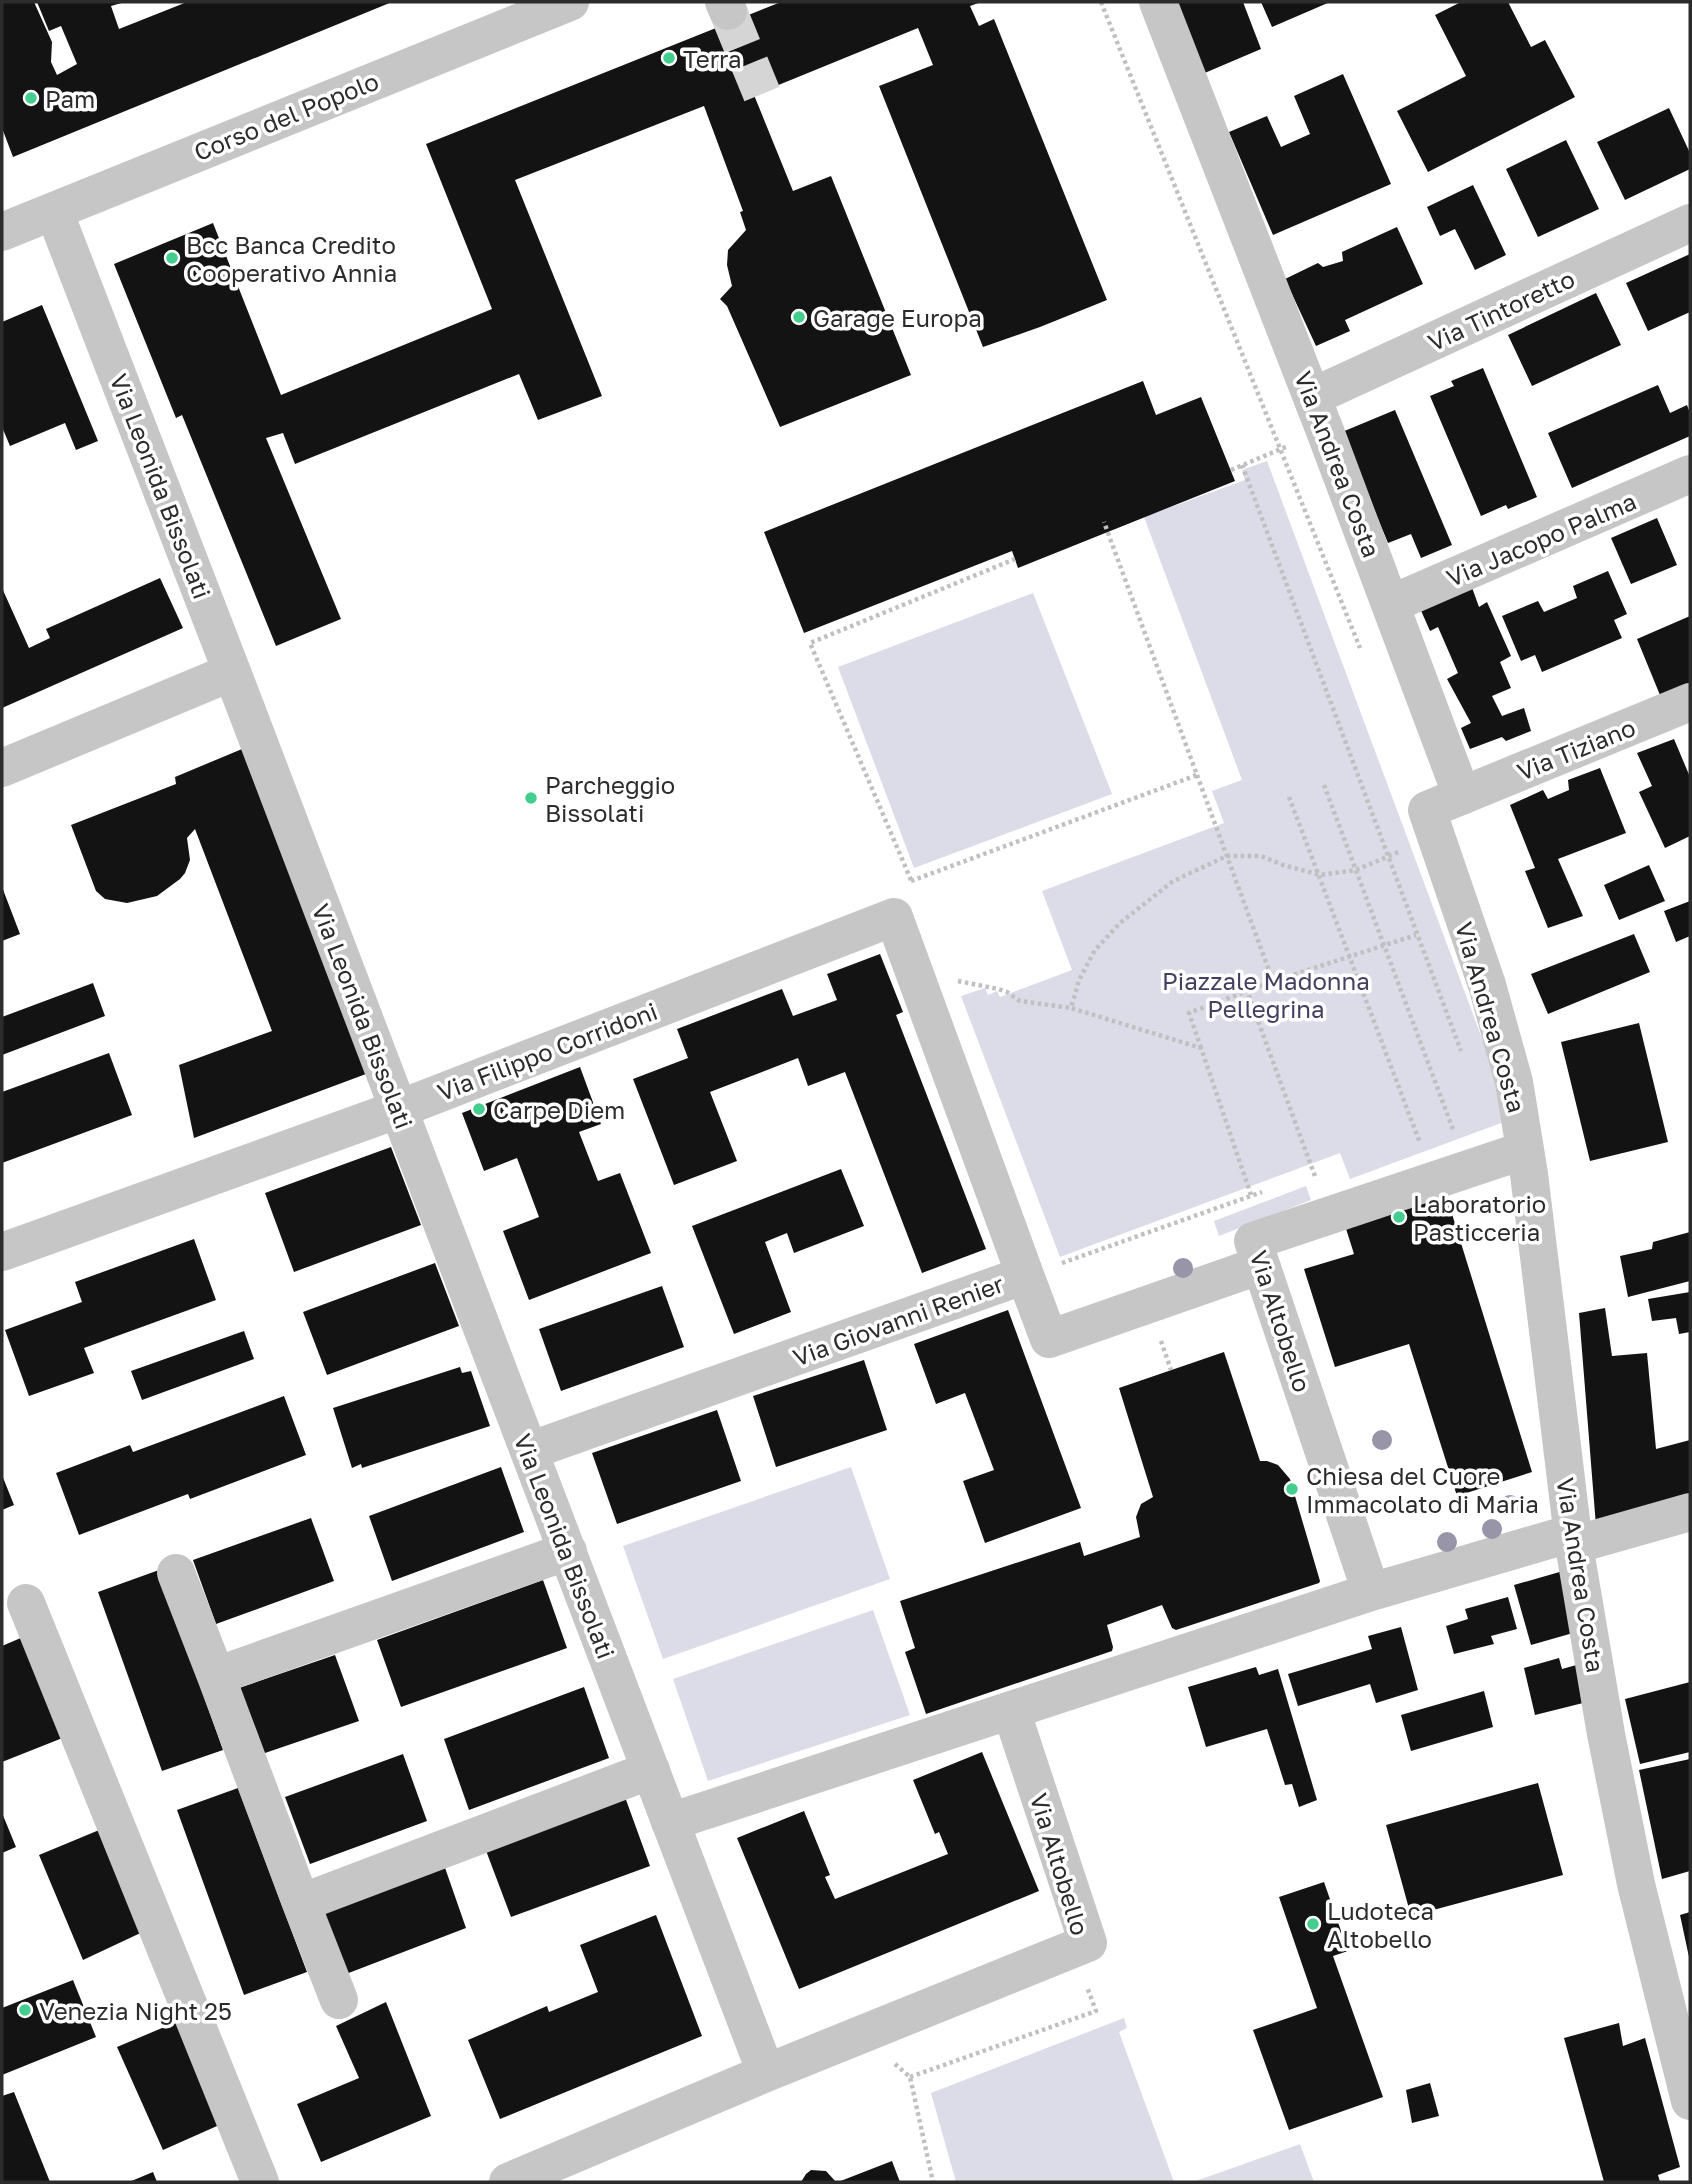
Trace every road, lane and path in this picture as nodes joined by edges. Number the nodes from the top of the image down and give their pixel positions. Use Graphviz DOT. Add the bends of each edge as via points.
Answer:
graph roads {
  1 [pos="570,2"];
  2 [pos="1101,2"];
  3 [pos="1158,2"];
  4 [pos="54,211"];
  5 [pos="1690,223"];
  6 [pos="2,232"];
  7 [pos="1312,397"];
  8 [pos="1325,431"];
  9 [pos="1279,450"];
  10 [pos="1242,465"];
  11 [pos="1231,470"];
  12 [pos="1690,474"];
  13 [pos="1104,522"];
  14 [pos="1015,559"];
  15 [pos="1391,604"];
  16 [pos="1364,657"];
  17 [pos="232,672"];
  18 [pos="1690,702"];
  19 [pos="2,768"];
  20 [pos="1197,775"];
  21 [pos="1324,786"];
  22 [pos="1462,796"];
  23 [pos="1289,797"];
  24 [pos="1436,837"];
  25 [pos="1227,856"];
  26 [pos="1387,856"];
  27 [pos="1356,870"];
  28 [pos="1320,875"];
  29 [pos="911,880"];
  30 [pos="904,903"];
  31 [pos="1385,945"];
  32 [pos="1351,956"];
  33 [pos="950,979"];
  34 [pos="1273,981"];
  35 [pos="1247,990"];
  36 [pos="1072,1008"];
  37 [pos="1200,1048"];
  38 [pos="399,1109"];
  39 [pos="1419,1141"];
  40 [pos="1407,1146"];
  41 [pos="1525,1150"];
  42 [pos="1326,1175"];
  43 [pos="1451,1175"];
  44 [pos="1316,1178"];
  45 [pos="1303,1182"];
  46 [pos="1264,1192"];
  47 [pos="1251,1195"];
  48 [pos="1330,1216"];
  49 [pos="2,1252"];
  50 [pos="1263,1270"];
  51 [pos="1025,1275"];
  52 [pos="1160,1336"];
  53 [pos="1171,1370"];
  54 [pos="529,1451"];
  55 [pos="1690,1512"];
  56 [pos="1574,1545"];
  57 [pos="568,1551"];
  58 [pos="176,1573"];
  59 [pos="1371,1592"];
  60 [pos="26,1603"];
  61 [pos="216,1676"];
  62 [pos="1012,1710"];
  63 [pos="651,1770"];
  64 [pos="670,1822"];
  65 [pos="301,1903"];
  66 [pos="1072,1949"];
  67 [pos="339,2000"];
  68 [pos="892,2061"];
  69 [pos="766,2074"];
  70 [pos="910,2077"];
  71 [pos="1690,2101"];
  72 [pos="260,2182"];
  73 [pos="509,2182"];
  74 [pos="933,2182"];
  1 -- 4 [label="street, Corso del Popolo"];
  2 -- 9 [label="path"];
  3 -- 7 [label="street, Via Andrea Costa"];
  4 -- 6 [label="street, Corso del Popolo"];
  4 -- 17 [label="street, Via Leonida Bissolati"];
  5 -- 7 [label="street, Via Tintoretto"];
  7 -- 8 [label="street, Via Andrea Costa"];
  8 -- 9 [label="path"];
  8 -- 15 [label="street, Via Andrea Costa"];
  9 -- 10 [label="path"];
  9 -- 16 [label="path"];
  10 -- 11 [label="path"];
  10 -- 26 [label="path"];
  12 -- 15 [label="street, Via Jacopo Palma"];
  13 -- 20 [label="path"];
  14 -- 29 [label="path" via="810,643"];
  15 -- 22 [label="street, Via Andrea Costa"];
  17 -- 19 [label="street"];
  17 -- 38 [label="street, Via Leonida Bissolati"];
  18 -- 22 [label="street, Via Tiziano"];
  20 -- 25 [label="path"];
  20 -- 29 [label="path"];
  21 -- 27 [label="path"];
  22 -- 24 [label="street, Via Andrea Costa" via="1427,810"];
  23 -- 28 [label="path"];
  24 -- 26 [label="path"];
  24 -- 41 [label="street, Via Andrea Costa" via="1487,985 1514,1082"];
  25 -- 28 [label="path" via="1261,856"];
  25 -- 34 [label="path"];
  25 -- 36 [label="path" via="1172,882 1120,923 1087,961"];
  26 -- 27 [label="path"];
  26 -- 31 [label="path" via="1416,935"];
  27 -- 28 [label="path"];
  27 -- 31 [label="path"];
  28 -- 32 [label="path"];
  29 -- 30 [label="path"];
  30 -- 38 [label="street, Via Filippo Corridoni"];
  30 -- 51 [label="street, Via Giovanni Renier"];
  31 -- 32 [label="path"];
  31 -- 43 [label="path"];
  32 -- 34 [label="path"];
  32 -- 39 [label="path"];
  33 -- 36 [label="path" via="998,989 1020,1001"];
  34 -- 35 [label="path"];
  35 -- 37 [label="path" via="1189,1013"];
  35 -- 44 [label="path"];
  36 -- 37 [label="path"];
  37 -- 47 [label="path"];
  38 -- 49 [label="street, Via Filippo Corridoni"];
  38 -- 54 [label="street, Via Leonida Bissolati"];
  39 -- 40 [label="path"];
  39 -- 43 [label="path"];
  41 -- 43 [label="street, Via Altobello"];
  41 -- 56 [label="street, Via Andrea Costa"];
  42 -- 44 [label="path"];
  43 -- 48 [label="street, Via Altobello"];
  44 -- 45 [label="path"];
  44 -- 48 [label="path"];
  46 -- 47 [label="path"];
  47 -- 51 [label="path"];
  48 -- 50 [label="street, Via Altobello" via="1253,1241"];
  50 -- 51 [label="street" via="1049,1339"];
  50 -- 59 [label="street, Via Altobello"];
  51 -- 54 [label="street, Via Giovanni Renier"];
  52 -- 53 [label="path"];
  54 -- 57 [label="street, Via Leonida Bissolati"];
  55 -- 56 [label="street"];
  56 -- 59 [label="street" via="1559,1537"];
  56 -- 71 [label="street, Via Andrea Costa" via="1636,1884"];
  57 -- 61 [label="street"];
  57 -- 63 [label="street, Via Leonida Bissolati"];
  58 -- 61 [label="street"];
  59 -- 62 [label="street"];
  60 -- 72 [label="street"];
  61 -- 65 [label="street"];
  62 -- 64 [label="street"];
  62 -- 66 [label="street, Via Altobello" via="1088,1943"];
  63 -- 64 [label="street, Via Leonida Bissolati"];
  63 -- 65 [label="street"];
  64 -- 69 [label="street, Via Leonida Bissolati"];
  65 -- 67 [label="street"];
  66 -- 69 [label="street, Via Altobello"];
  66 -- 70 [label="path" via="1096,2011"];
  68 -- 70 [label="path"];
  69 -- 73 [label="street, Via Altobello"];
  70 -- 74 [label="path"];
}
